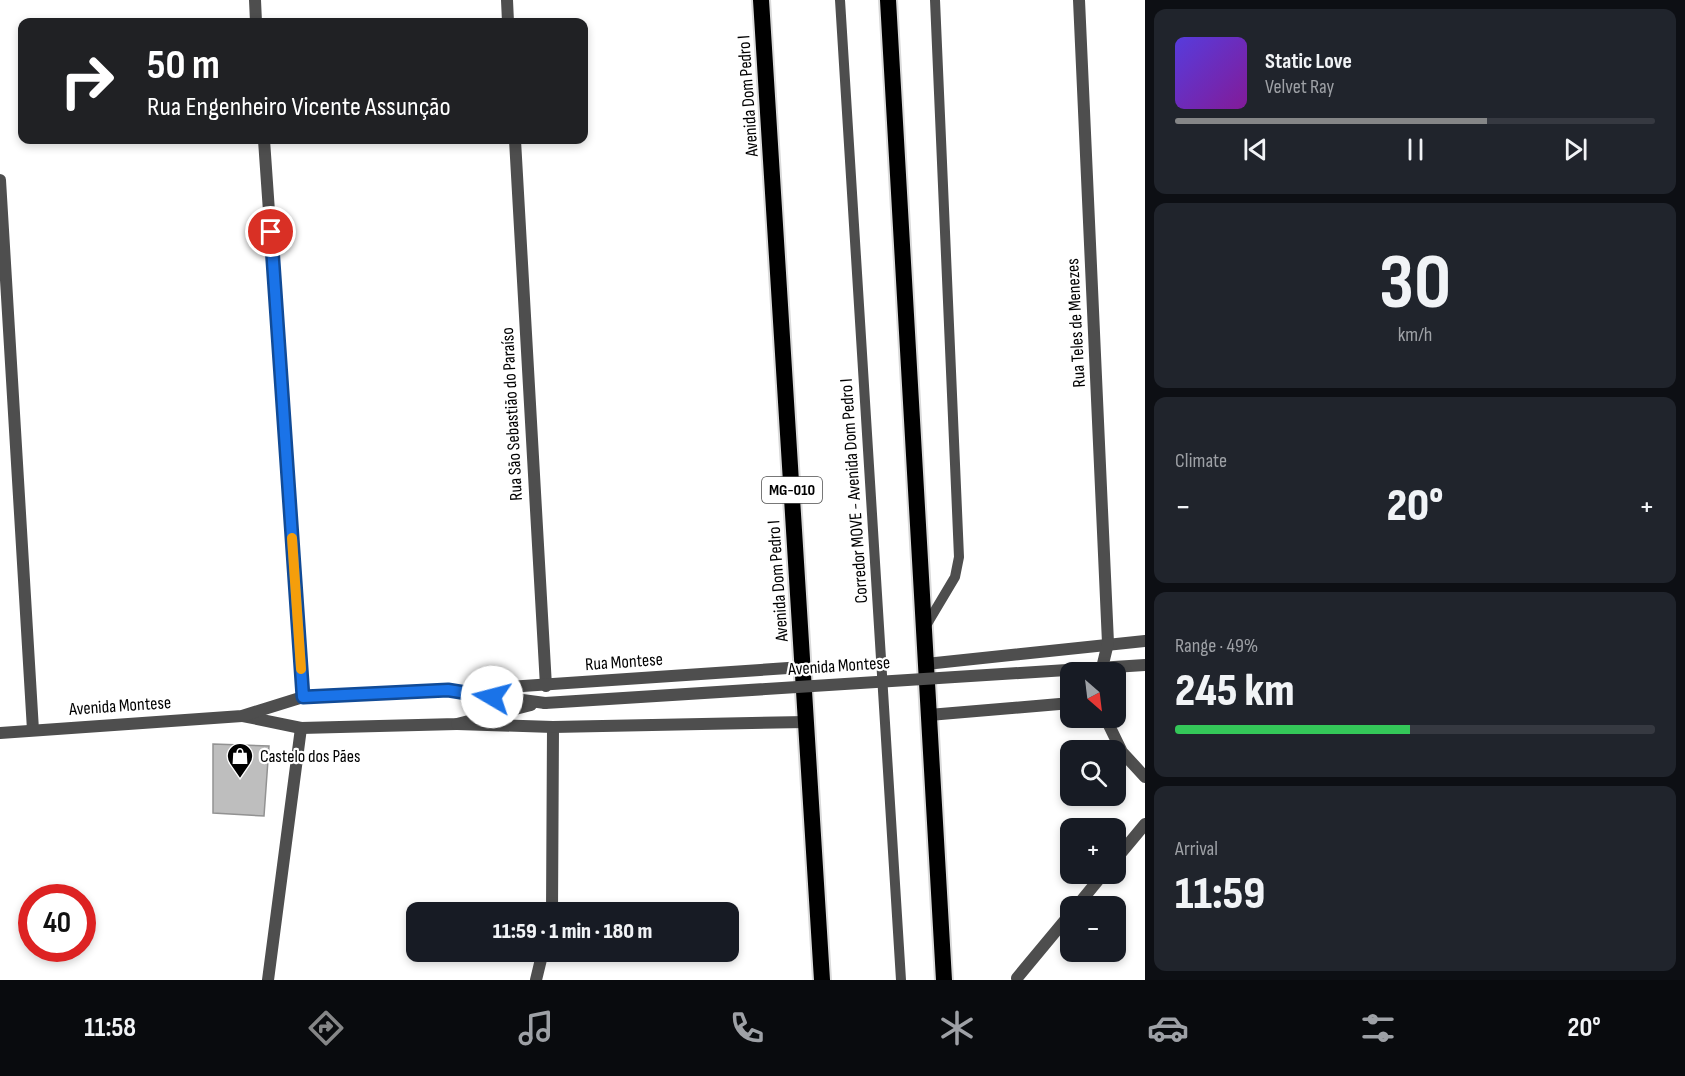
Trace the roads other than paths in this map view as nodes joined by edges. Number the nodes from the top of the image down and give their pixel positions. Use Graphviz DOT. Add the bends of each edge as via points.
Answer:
graph roads {
  1 [pos="255,0"];
  2 [pos="507,0"];
  3 [pos="762,0"];
  4 [pos="840,0"];
  5 [pos="888,0"];
  6 [pos="935,0"];
  7 [pos="1079,0"];
  8 [pos="256,18"];
  9 [pos="508,18"];
  10 [pos="264,144"];
  11 [pos="515,144"];
  12 [pos="0,180"];
  13 [pos="924,630"];
  14 [pos="1145,641"];
  15 [pos="1108,644"];
  16 [pos="1104,662"];
  17 [pos="926,664"];
  18 [pos="1145,665"];
  19 [pos="803,667"];
  20 [pos="546,686"];
  21 [pos="448,690"];
  22 [pos="303,697"];
  23 [pos="541,703"];
  24 [pos="1060,704"];
  25 [pos="929,714"];
  26 [pos="242,716"];
  27 [pos="806,722"];
  28 [pos="456,724"];
  29 [pos="553,727"];
  30 [pos="301,728"];
  31 [pos="1111,728"];
  32 [pos="33,730"];
  33 [pos="0,733"];
  34 [pos="1145,777"];
  35 [pos="1145,824"];
  36 [pos="1126,847"];
  37 [pos="1095,884"];
  38 [pos="1085,896"];
  39 [pos="552,902"];
  40 [pos="1060,926"];
  41 [pos="540,962"];
  42 [pos="1017,978"];
  43 [pos="268,980"];
  44 [pos="536,980"];
  45 [pos="822,980"];
  46 [pos="901,980"];
  47 [pos="944,980"];
  1 -- 8 [label="street"];
  2 -- 9 [label="street"];
  3 -- 19 [label="highway, Avenida Dom Pedro I / MG-010"];
  4 -- 46 [label="lane, Corredor MOVE - Avenida Dom Pedro I"];
  5 -- 13 [label="highway"];
  6 -- 13 [label="lane" via="960,557 955,577"];
  7 -- 15 [label="street, Rua Teles de Menezes"];
  10 -- 22 [label="street"];
  11 -- 20 [label="street, Rua São Sebastião do Paraíso"];
  12 -- 32 [label="street"];
  13 -- 17 [label="highway"];
  14 -- 15 [label="street"];
  15 -- 16 [label="street, Rua Teles de Menezes"];
  15 -- 17 [label="street"];
  17 -- 25 [label="highway"];
  18 -- 23 [label="street, Avenida Montese, bridge"];
  19 -- 20 [label="street, Rua Montese"];
  19 -- 27 [label="highway, Avenida Dom Pedro I / MG-010"];
  20 -- 21 [label="street, Rua Montese"];
  21 -- 22 [label="street, Avenida Montese"];
  21 -- 23 [label="street, Avenida Montese"];
  22 -- 26 [label="street, Avenida Montese"];
  23 -- 28 [label="street, Avenida Montese"];
  24 -- 25 [label="street"];
  25 -- 47 [label="highway"];
  26 -- 30 [label="street, Avenida Montese"];
  26 -- 32 [label="street, Avenida Montese"];
  27 -- 29 [label="street"];
  27 -- 45 [label="highway, Avenida Dom Pedro I / MG-010"];
  28 -- 29 [label="street"];
  28 -- 30 [label="street, Avenida Montese"];
  29 -- 39 [label="street"];
  30 -- 43 [label="street"];
  31 -- 34 [label="street" via="1122,752"];
  32 -- 33 [label="street, Avenida Montese"];
  35 -- 36 [label="street"];
  37 -- 38 [label="street"];
  40 -- 42 [label="street"];
  41 -- 44 [label="street"];
}
